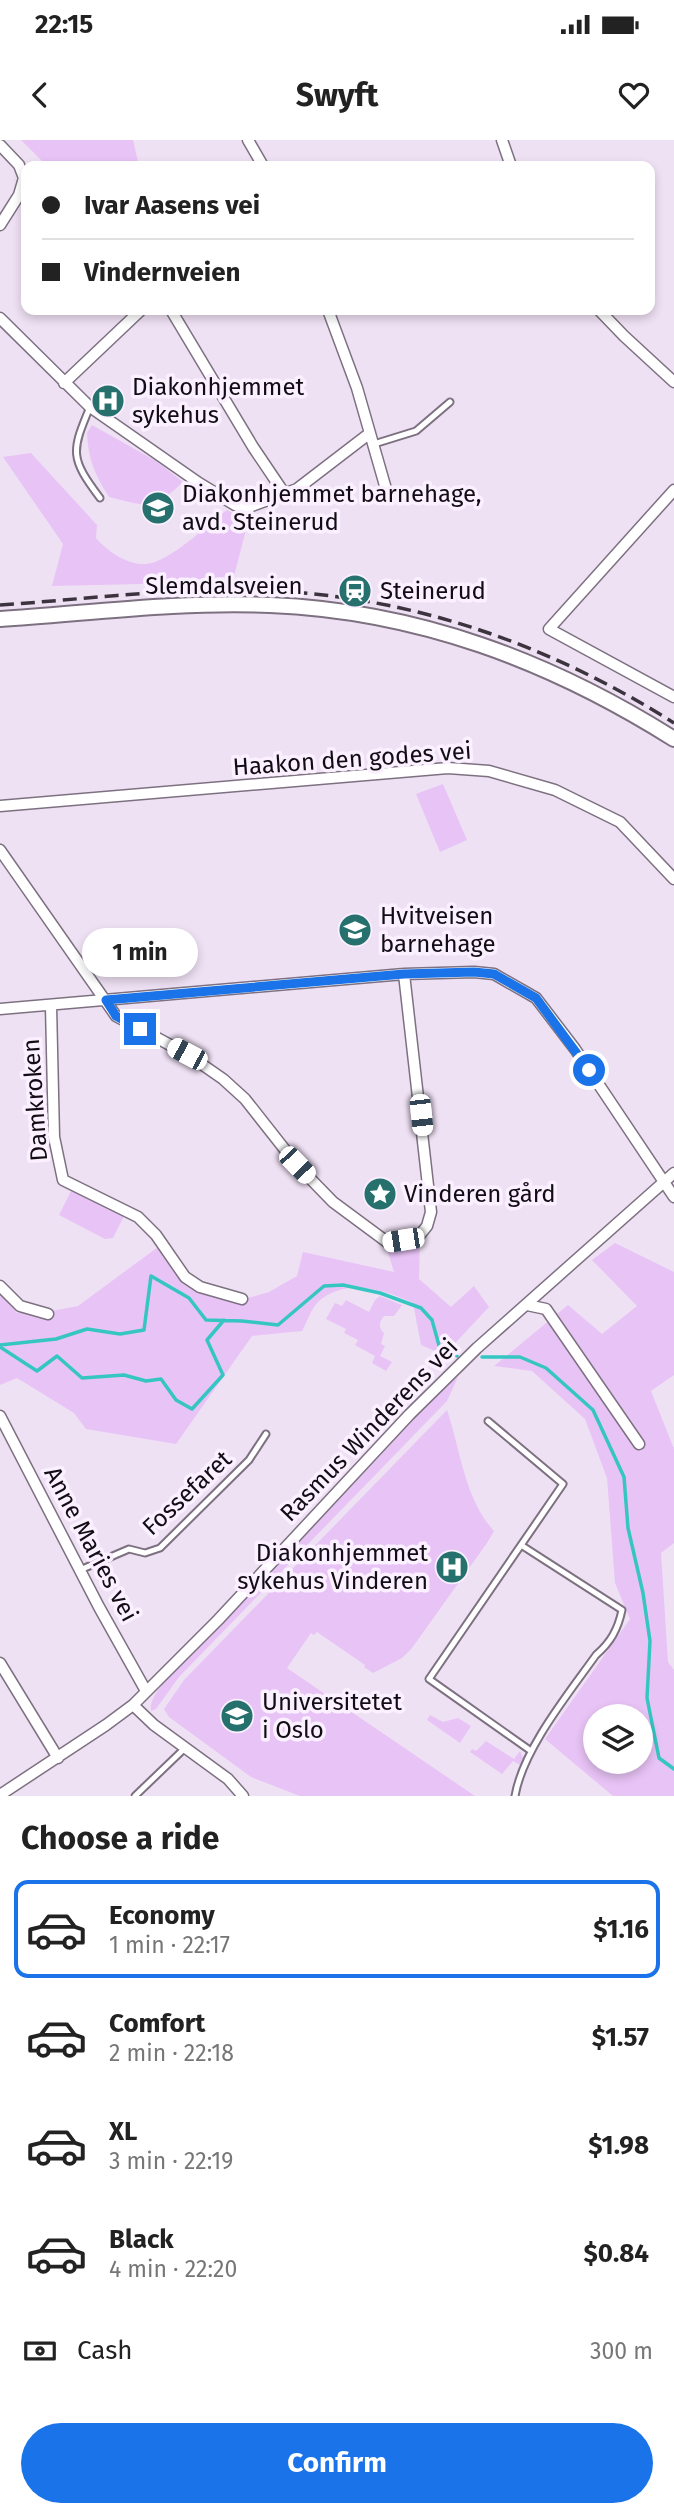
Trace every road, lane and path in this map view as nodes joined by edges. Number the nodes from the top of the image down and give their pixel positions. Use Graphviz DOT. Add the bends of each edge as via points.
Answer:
graph roads {
  1 [pos="248,140"];
  2 [pos="502,140"];
  3 [pos="0,145"];
  4 [pos="260,161"];
  5 [pos="509,161"];
  6 [pos="21,169"];
  7 [pos="21,189"];
  8 [pos="0,225"];
  9 [pos="136,315"];
  10 [pos="174,315"];
  11 [pos="330,315"];
  12 [pos="604,315"];
  13 [pos="0,318"];
  14 [pos="674,382"];
  15 [pos="64,383"];
  16 [pos="450,402"];
  17 [pos="90,407"];
  18 [pos="370,433"];
  19 [pos="374,444"];
  20 [pos="674,489"];
  21 [pos="284,494"];
  22 [pos="388,496"];
  23 [pos="100,498"];
  24 [pos="0,619"];
  25 [pos="674,697"];
  26 [pos="674,739"];
  27 [pos="0,806"];
  28 [pos="0,850"];
  29 [pos="674,879"];
  30 [pos="404,974"];
  31 [pos="106,1000"];
  32 [pos="51,1006"];
  33 [pos="0,1009"];
  34 [pos="674,1173"];
  35 [pos="664,1182"];
  36 [pos="674,1197"];
  37 [pos="0,1286"];
  38 [pos="242,1299"];
  39 [pos="527,1306"];
  40 [pos="48,1314"];
  41 [pos="0,1416"];
  42 [pos="488,1421"];
  43 [pos="266,1434"];
  44 [pos="639,1444"];
  45 [pos="521,1545"];
  46 [pos="80,1570"];
  47 [pos="0,1663"];
  48 [pos="146,1691"];
  49 [pos="133,1704"];
  50 [pos="185,1748"];
  51 [pos="531,1751"];
  52 [pos="58,1758"];
  53 [pos="0,1796"];
  54 [pos="135,1796"];
  55 [pos="243,1796"];
  56 [pos="515,1796"];
  1 -- 4 [label="street"];
  2 -- 5 [label="street"];
  3 -- 6 [label="street"];
  7 -- 8 [label="street"];
  9 -- 15 [label="street"];
  10 -- 21 [label="street"];
  11 -- 18 [label="street"];
  12 -- 14 [label="street"];
  13 -- 15 [label="street"];
  15 -- 17 [label="street"];
  16 -- 19 [label="lane" via="416,431"];
  17 -- 21 [label="street" via="228,502 249,507"];
  17 -- 23 [label="lane" via="78,435 77,462"];
  18 -- 19 [label="street"];
  18 -- 21 [label="street"];
  19 -- 22 [label="street"];
  20 -- 25 [label="street" via="549,629"];
  24 -- 26 [label="main road, Slemdalsveien" via="248,605 390,620 465,638 523,659"];
  27 -- 29 [label="street, Haakon den godes vei" via="448,768 489,771 555,790 620,822"];
  28 -- 31 [label="street"];
  30 -- 31 [label="street"];
  30 -- 31 [label="street" via="431,1212 419,1237 387,1242 332,1202 223,1079 116,1016"];
  30 -- 35 [label="street" via="494,974 536,998"];
  31 -- 32 [label="street"];
  32 -- 33 [label="street"];
  32 -- 38 [label="street, Damkroken" via="54,1137 63,1180 138,1217 185,1277 200,1287"];
  34 -- 35 [label="street, Rasmus Winderens vei"];
  35 -- 36 [label="street"];
  35 -- 39 [label="street, Rasmus Winderens vei"];
  37 -- 40 [label="street" via="20,1306"];
  39 -- 44 [label="street" via="546,1309"];
  39 -- 48 [label="street, Rasmus Winderens vei" via="409,1415"];
  41 -- 46 [label="street, Anne Maries vei"];
  42 -- 45 [label="lane" via="563,1484"];
  43 -- 46 [label="lane, Fossefaret" via="249,1460 160,1548 145,1553 129,1549"];
  45 -- 51 [label="lane" via="429,1679"];
  45 -- 51 [label="lane" via="621,1610 610,1643 596,1654"];
  46 -- 48 [label="street, Anne Maries vei"];
  47 -- 52 [label="street"];
  48 -- 49 [label="street, Rasmus Winderens vei"];
  49 -- 50 [label="street"];
  49 -- 52 [label="street, Rasmus Winderens vei"];
  50 -- 54 [label="lane"];
  50 -- 55 [label="street" via="228,1779"];
  51 -- 56 [label="lane"];
  52 -- 53 [label="street, Rasmus Winderens vei"];
}
